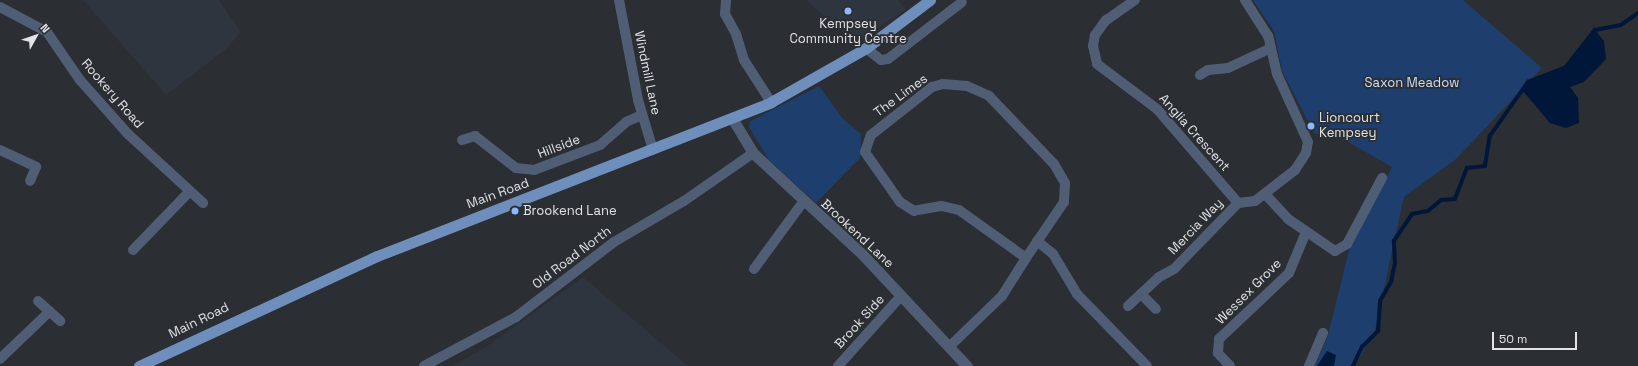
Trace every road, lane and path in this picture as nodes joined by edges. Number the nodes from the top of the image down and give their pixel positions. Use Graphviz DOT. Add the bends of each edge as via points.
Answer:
graph roads {
  1 [pos="619,0"];
  2 [pos="726,0"];
  3 [pos="930,0"];
  4 [pos="1135,0"];
  5 [pos="1244,0"];
  6 [pos="962,2"];
  7 [pos="0,7"];
  8 [pos="866,48"];
  9 [pos="1271,48"];
  10 [pos="1200,75"];
  11 [pos="771,102"];
  12 [pos="642,115"];
  13 [pos="732,118"];
  14 [pos="462,140"];
  15 [pos="0,150"];
  16 [pos="653,150"];
  17 [pos="753,153"];
  18 [pos="1382,178"];
  19 [pos="30,181"];
  20 [pos="189,192"];
  21 [pos="1265,194"];
  22 [pos="803,202"];
  23 [pos="1238,203"];
  24 [pos="203,204"];
  25 [pos="1306,232"];
  26 [pos="1037,241"];
  27 [pos="133,250"];
  28 [pos="1026,258"];
  29 [pos="754,269"];
  30 [pos="1141,294"];
  31 [pos="901,296"];
  32 [pos="38,301"];
  33 [pos="1128,306"];
  34 [pos="1156,309"];
  35 [pos="50,312"];
  36 [pos="60,321"];
  37 [pos="1323,333"];
  38 [pos="949,347"];
  39 [pos="0,359"];
  40 [pos="139,366"];
  41 [pos="424,366"];
  42 [pos="838,366"];
  43 [pos="967,366"];
  44 [pos="1147,366"];
  45 [pos="1230,366"];
  46 [pos="1309,366"];
  1 -- 12 [label="street, Windmill Lane"];
  2 -- 11 [label="street" via="725,14 736,34 744,60"];
  3 -- 8 [label="main road, Main Road"];
  4 -- 23 [label="street, Anglia Crescent" via="1106,20 1095,34 1093,46 1097,64 1157,109"];
  5 -- 9 [label="street, Mercia Way" via="1268,36"];
  6 -- 8 [label="street" via="888,59 877,58"];
  7 -- 20 [label="street, Rookery Road" via="47,32 80,80 128,134"];
  8 -- 11 [label="main road, Main Road"];
  9 -- 10 [label="street" via="1228,68 1208,70"];
  9 -- 21 [label="street, Mercia Way" via="1277,74 1308,142 1302,163"];
  11 -- 13 [label="main road, Main Road"];
  12 -- 14 [label="street, Hillside" via="626,122 600,145 534,170 516,168 475,136"];
  12 -- 16 [label="street, Windmill Lane"];
  13 -- 16 [label="main road, Main Road"];
  13 -- 17 [label="street, Brookend Lane"];
  15 -- 19 [label="street" via="36,167"];
  16 -- 40 [label="main road, Main Road" via="376,256"];
  17 -- 22 [label="street, Brookend Lane"];
  17 -- 41 [label="street, Old Road North" via="614,242 516,317"];
  18 -- 25 [label="street" via="1344,247 1329,249"];
  20 -- 24 [label="street, Rookery Road"];
  20 -- 27 [label="street"];
  21 -- 23 [label="street, Mercia Way" via="1246,204"];
  21 -- 25 [label="street" via="1274,207"];
  22 -- 29 [label="street"];
  22 -- 31 [label="street, Brookend Lane"];
  23 -- 30 [label="street, Mercia Way" via="1174,269"];
  25 -- 45 [label="street, Wessex Grove" via="1289,272 1219,339 1218,353"];
  26 -- 28 [label="street, The Limes"];
  26 -- 28 [label="street, The Limes" via="1064,202 1065,183 1054,164 989,96 967,86 943,84 932,88 871,135 865,152 900,202 914,211 941,206 959,210"];
  26 -- 44 [label="street" via="1053,254 1077,294"];
  28 -- 38 [label="street, The Limes" via="1002,296"];
  30 -- 33 [label="street, Mercia Way"];
  30 -- 34 [label="street"];
  31 -- 38 [label="street, Brookend Lane"];
  31 -- 42 [label="street, Brook Side"];
  32 -- 35 [label="street"];
  35 -- 36 [label="street"];
  35 -- 39 [label="street"];
  37 -- 46 [label="street"];
  38 -- 43 [label="street, Brookend Lane"];
}
